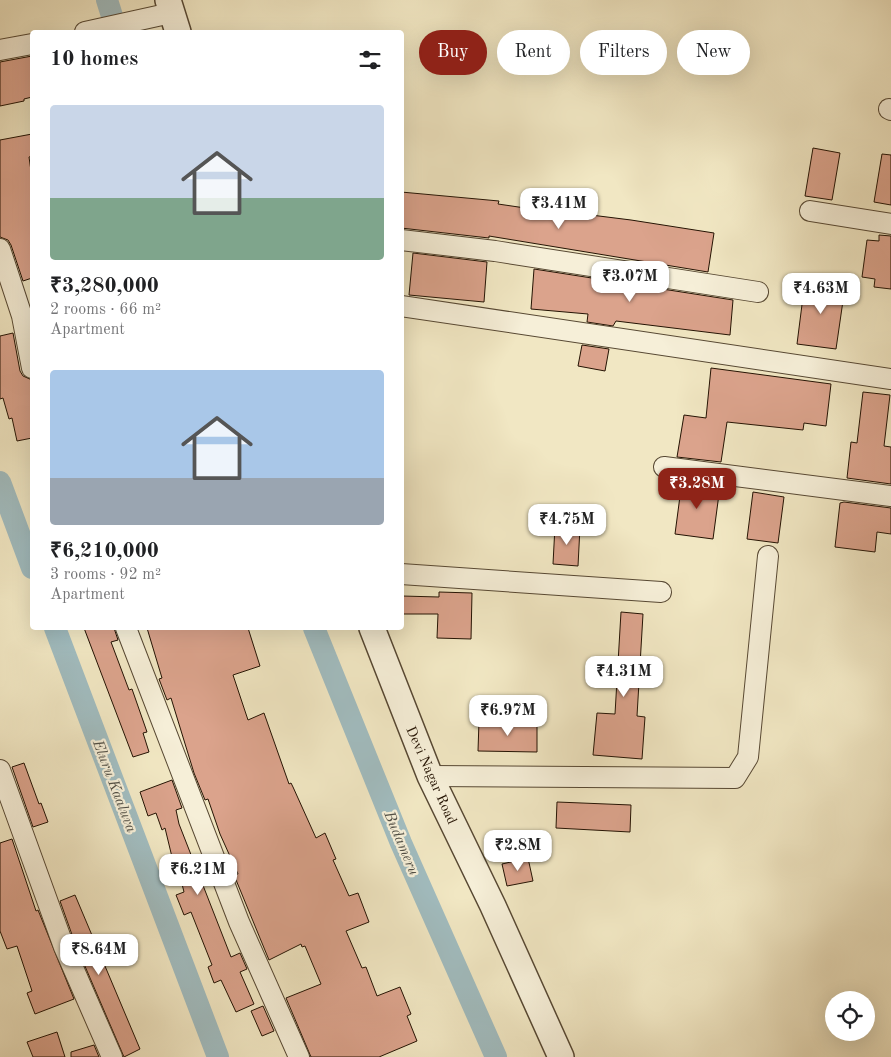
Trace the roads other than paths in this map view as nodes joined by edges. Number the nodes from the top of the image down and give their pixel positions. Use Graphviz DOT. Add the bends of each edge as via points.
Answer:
graph roads {
  1 [pos="173,15"];
  2 [pos="95,30"];
  3 [pos="30,44"];
  4 [pos="0,50"];
  5 [pos="810,211"];
  6 [pos="891,224"];
  7 [pos="404,240"];
  8 [pos="0,249"];
  9 [pos="758,292"];
  10 [pos="404,306"];
  11 [pos="30,358"];
  12 [pos="891,379"];
  13 [pos="664,467"];
  14 [pos="891,496"];
  15 [pos="768,556"];
  16 [pos="404,574"];
  17 [pos="661,592"];
  18 [pos="127,630"];
  19 [pos="373,630"];
  20 [pos="0,770"];
  21 [pos="430,776"];
  22 [pos="112,1057"];
  23 [pos="299,1057"];
  24 [pos="560,1057"];
  1 -- 2 [label="street"];
  3 -- 4 [label="street"];
  5 -- 6 [label="street"];
  7 -- 9 [label="street" via="495,251"];
  8 -- 11 [label="street" via="22,316"];
  10 -- 12 [label="street"];
  13 -- 14 [label="street"];
  15 -- 21 [label="street" via="748,758 735,778"];
  16 -- 17 [label="street"];
  18 -- 23 [label="street" via="240,922"];
  19 -- 21 [label="street, Devi Nagar Road"];
  20 -- 22 [label="street" via="64,947"];
  21 -- 24 [label="street, Devi Nagar Road" via="493,906"];
}
